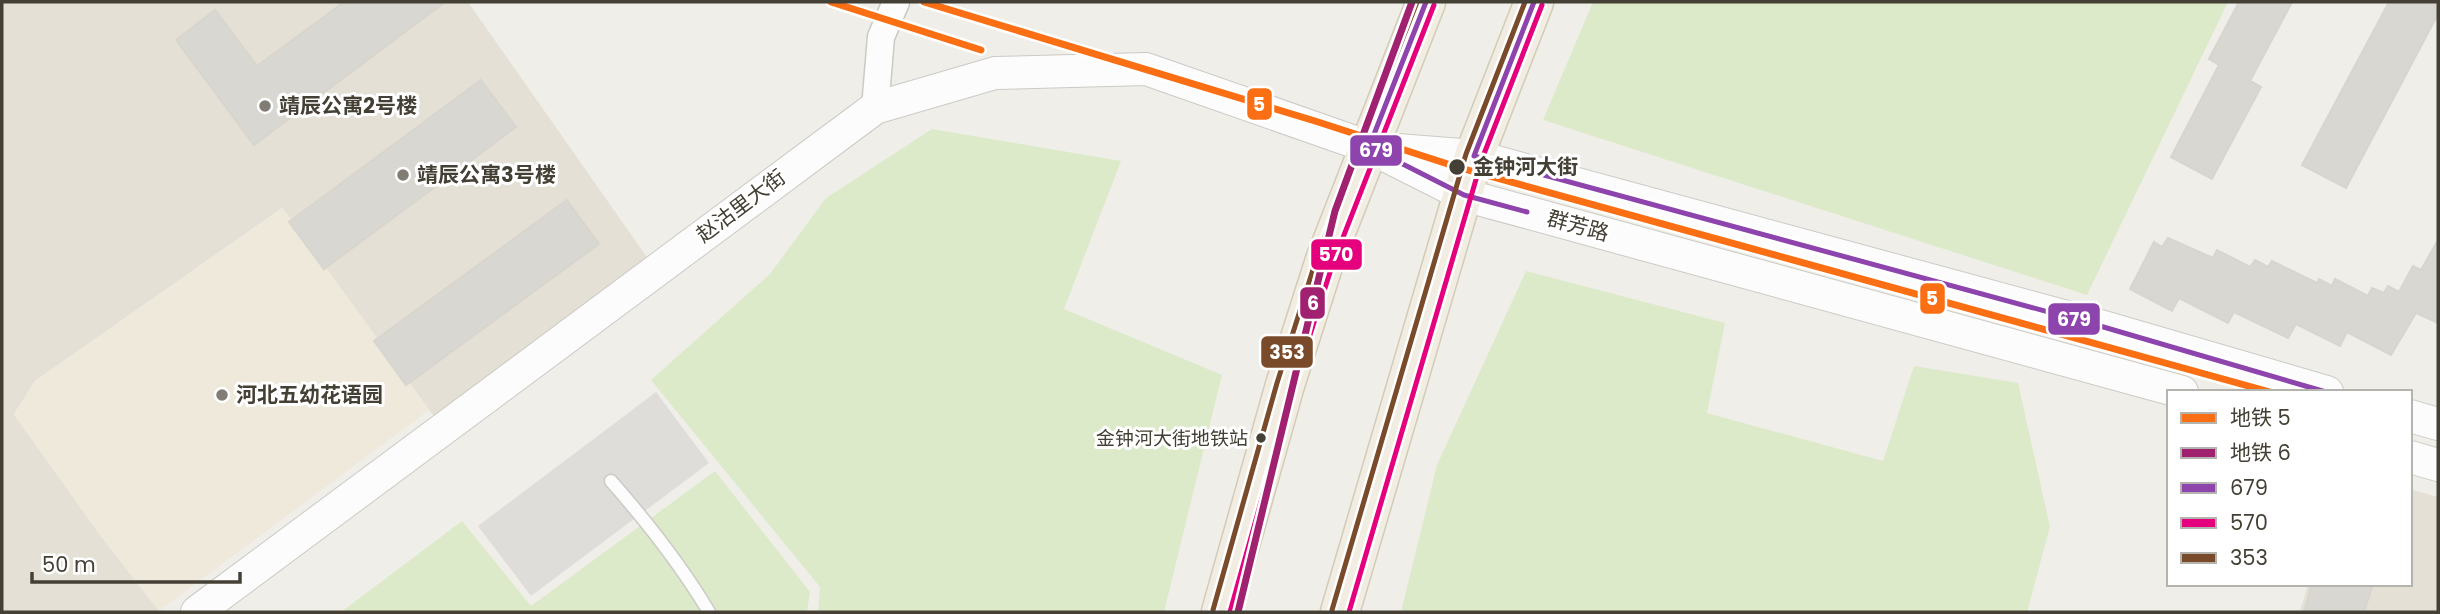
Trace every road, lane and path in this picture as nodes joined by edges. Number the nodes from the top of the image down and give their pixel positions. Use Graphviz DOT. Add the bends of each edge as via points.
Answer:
graph roads {
  1 [pos="897,2"];
  2 [pos="1426,2"];
  3 [pos="1534,2"];
  4 [pos="875,108"];
  5 [pos="1370,148"];
  6 [pos="1474,156"];
  7 [pos="1464,195"];
  8 [pos="2175,390"];
  9 [pos="2320,390"];
  10 [pos="2412,417"];
  11 [pos="2438,424"];
  12 [pos="2412,458"];
  13 [pos="2438,465"];
  14 [pos="611,481"];
  15 [pos="197,612"];
  16 [pos="709,612"];
  17 [pos="1221,612"];
  18 [pos="1340,612"];
  1 -- 4 [label="street" via="881,37"];
  2 -- 5 [label="main road"];
  3 -- 6 [label="main road"];
  4 -- 5 [label="street, 赵沽里大街" via="995,73 1146,69"];
  4 -- 15 [label="street, 赵沽里大街"];
  5 -- 6 [label="street, 群芳路"];
  5 -- 7 [label="street, 群芳路"];
  5 -- 17 [label="main road" via="1317,285"];
  6 -- 7 [label="main road"];
  6 -- 9 [label="street, 群芳路"];
  7 -- 8 [label="street, 群芳路"];
  7 -- 18 [label="main road"];
  10 -- 11 [label="street"];
  12 -- 13 [label="street"];
  14 -- 16 [label="lane" via="683,571"];
}
